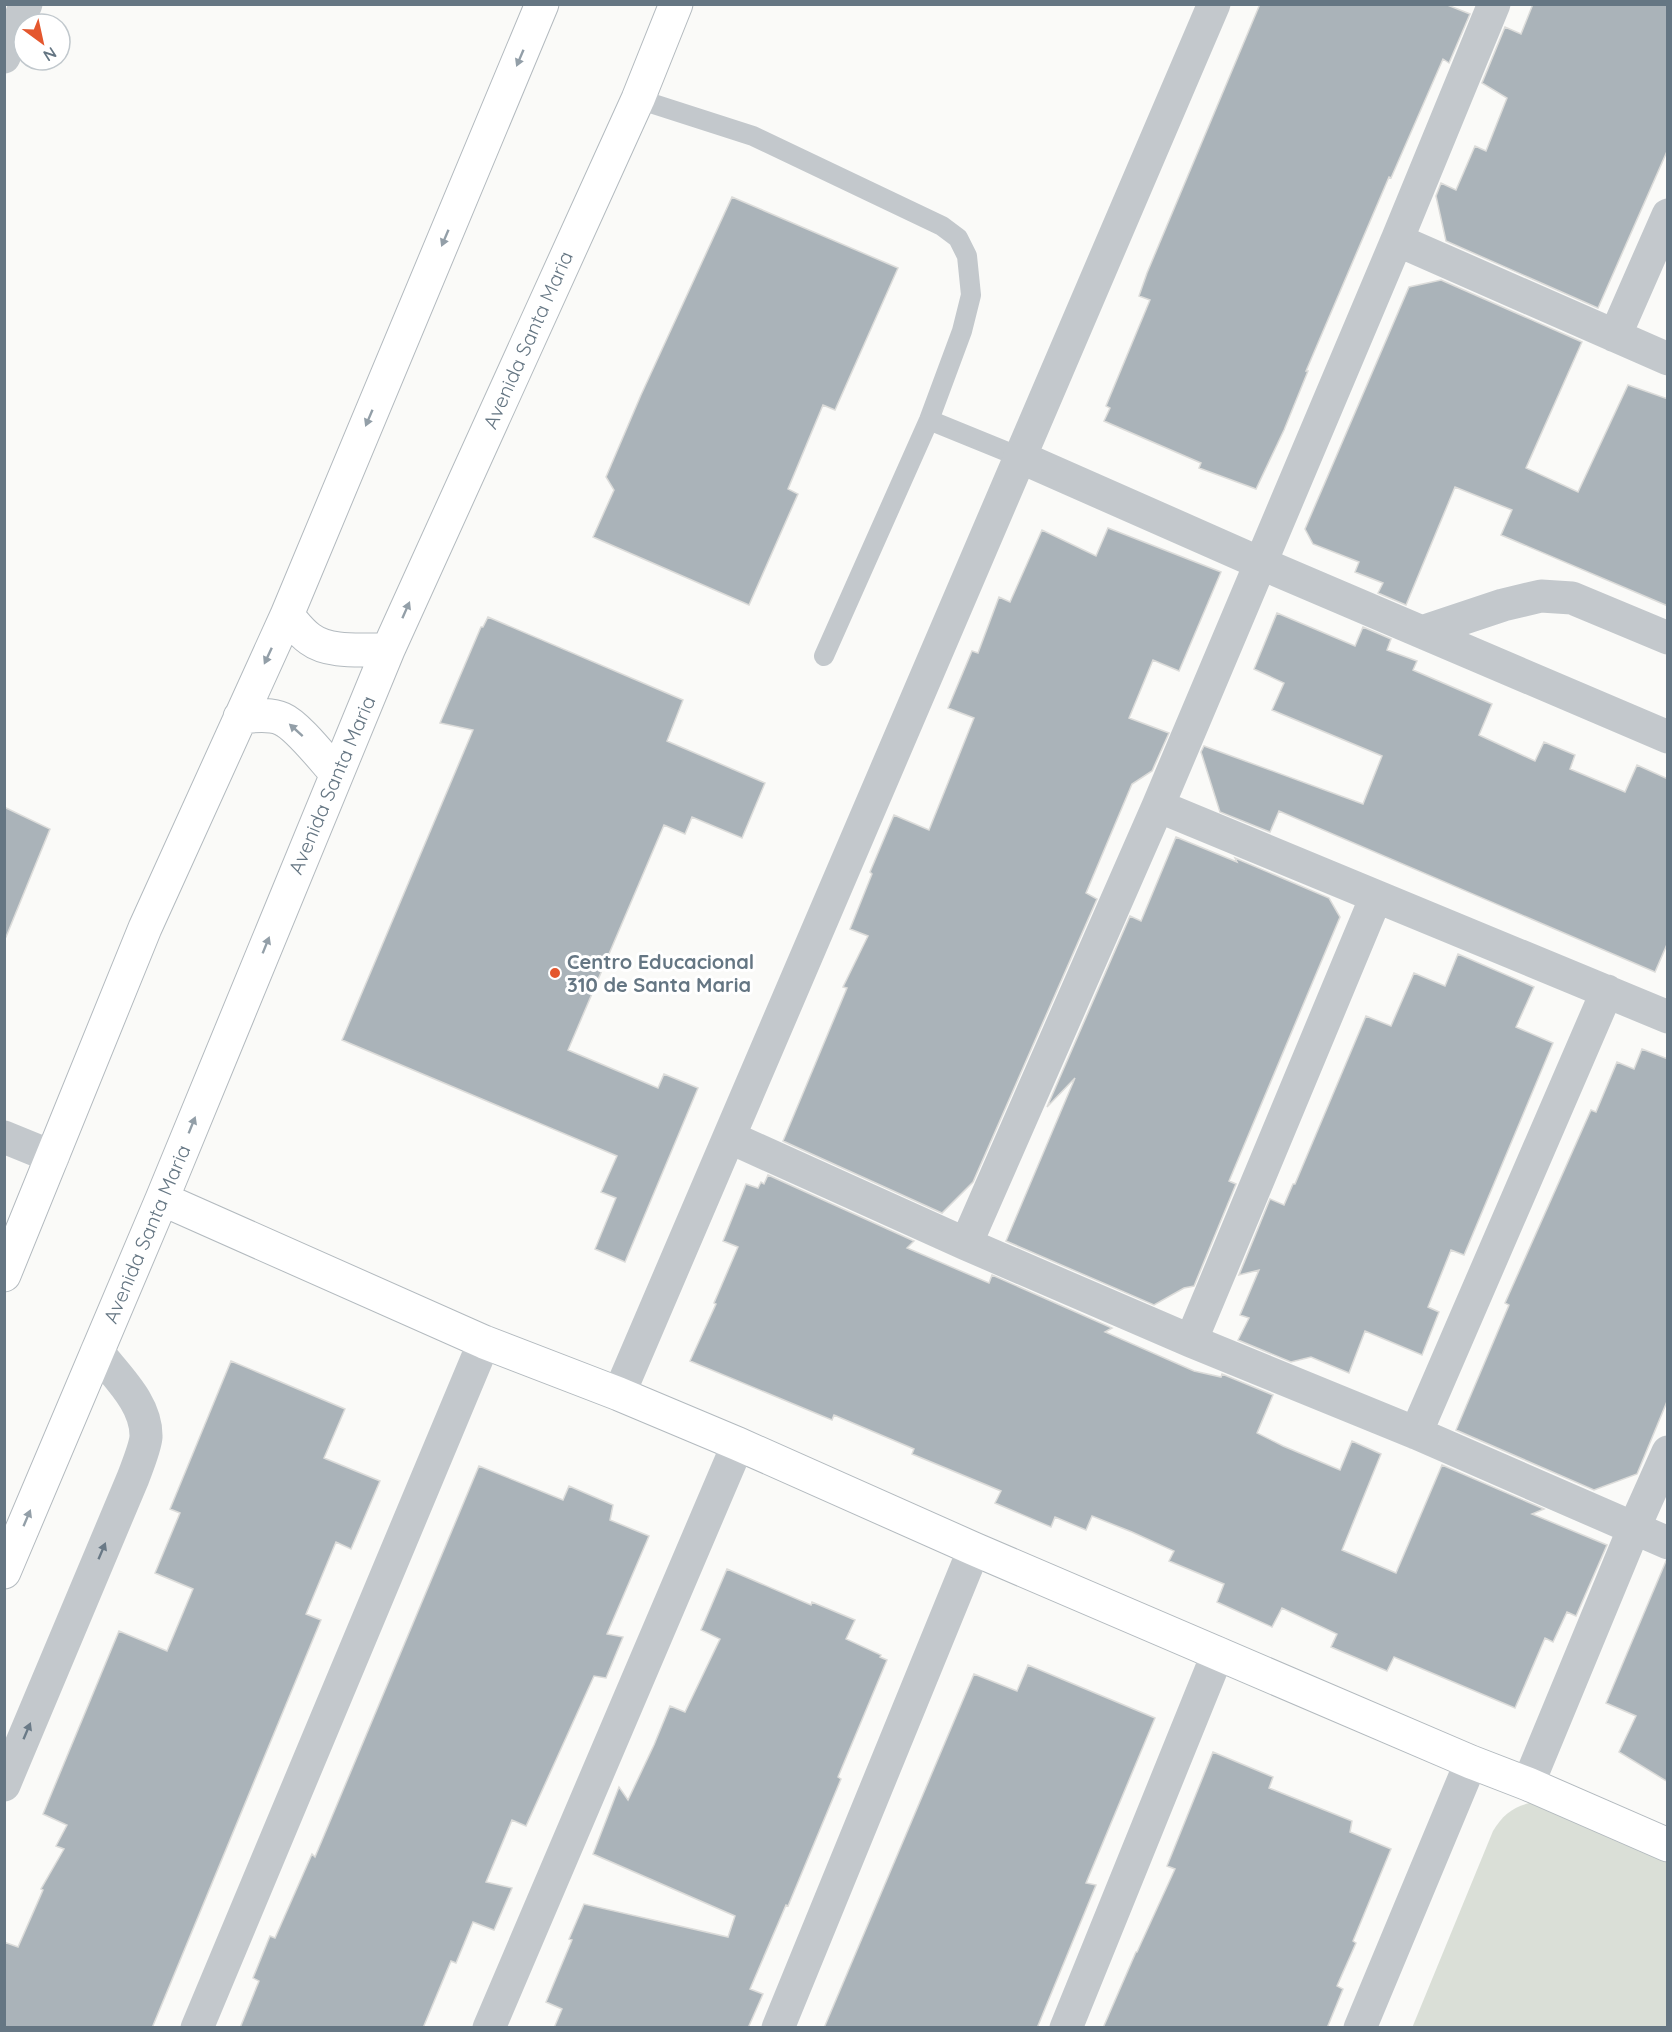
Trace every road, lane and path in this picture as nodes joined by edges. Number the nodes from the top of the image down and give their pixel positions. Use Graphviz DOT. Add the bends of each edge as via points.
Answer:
graph roads {
  1 [pos="26,4"];
  2 [pos="543,4"];
  3 [pos="676,4"];
  4 [pos="1214,4"];
  5 [pos="1494,4"];
  6 [pos="4,57"];
  7 [pos="638,99"];
  8 [pos="1668,215"];
  9 [pos="1397,240"];
  10 [pos="1615,336"];
  11 [pos="1668,359"];
  12 [pos="929,420"];
  13 [pos="1020,457"];
  14 [pos="1260,563"];
  15 [pos="286,615"];
  16 [pos="1422,632"];
  17 [pos="1668,638"];
  18 [pos="388,650"];
  19 [pos="824,657"];
  20 [pos="240,717"];
  21 [pos="1668,737"];
  22 [pos="336,773"];
  23 [pos="1158,806"];
  24 [pos="1376,897"];
  25 [pos="1607,991"];
  26 [pos="1668,1017"];
  27 [pos="4,1137"];
  28 [pos="729,1137"];
  29 [pos="52,1157"];
  30 [pos="162,1199"];
  31 [pos="966,1244"];
  32 [pos="4,1275"];
  33 [pos="1191,1341"];
  34 [pos="483,1342"];
  35 [pos="98,1351"];
  36 [pos="619,1394"];
  37 [pos="1416,1433"];
  38 [pos="738,1444"];
  39 [pos="1668,1452"];
  40 [pos="1634,1528"];
  41 [pos="1668,1543"];
  42 [pos="974,1549"];
  43 [pos="4,1572"];
  44 [pos="1218,1653"];
  45 [pos="1471,1762"];
  46 [pos="1528,1784"];
  47 [pos="4,1785"];
  48 [pos="1668,1845"];
  49 [pos="197,2028"];
  50 [pos="489,2028"];
  51 [pos="778,2028"];
  52 [pos="1066,2028"];
  53 [pos="1360,2028"];
  1 -- 6 [label="street"];
  2 -- 15 [label="main road, one-way"];
  3 -- 7 [label="main road, Avenida Santa Maria"];
  4 -- 13 [label="street"];
  5 -- 9 [label="street"];
  7 -- 12 [label="lane" via="753,136 942,226 957,238 967,256 971,295"];
  18 -- 7 [label="main road, Avenida Santa Maria, one-way"];
  8 -- 10 [label="street"];
  9 -- 10 [label="street"];
  9 -- 14 [label="street"];
  10 -- 11 [label="street"];
  12 -- 13 [label="lane"];
  12 -- 19 [label="lane"];
  13 -- 14 [label="street"];
  13 -- 28 [label="street"];
  14 -- 16 [label="street"];
  14 -- 23 [label="street"];
  15 -- 18 [label="main road" via="310,640 325,646"];
  15 -- 20 [label="main road, one-way"];
  16 -- 17 [label="street" via="1503,605 1541,597 1572,598"];
  16 -- 21 [label="street"];
  18 -- 22 [label="main road, Avenida Santa Maria"];
  22 -- 20 [label="main road, one-way" via="284,719"];
  20 -- 29 [label="main road" via="145,928"];
  30 -- 22 [label="main road, Avenida Santa Maria, one-way"];
  23 -- 24 [label="street"];
  23 -- 31 [label="street"];
  24 -- 25 [label="street"];
  24 -- 33 [label="street"];
  25 -- 26 [label="street"];
  25 -- 37 [label="street"];
  27 -- 29 [label="street"];
  28 -- 31 [label="street"];
  28 -- 36 [label="street"];
  29 -- 32 [label="main road"];
  30 -- 34 [label="main road"];
  30 -- 35 [label="main road, Avenida Santa Maria"];
  31 -- 33 [label="street"];
  33 -- 37 [label="street"];
  34 -- 36 [label="main road"];
  34 -- 49 [label="street"];
  43 -- 35 [label="main road, Avenida Santa Maria, one-way"];
  47 -- 35 [label="street, one-way" via="133,1478 146,1437 135,1399"];
  36 -- 38 [label="main road"];
  37 -- 40 [label="street"];
  38 -- 42 [label="main road"];
  38 -- 50 [label="street"];
  39 -- 40 [label="street"];
  40 -- 41 [label="street"];
  40 -- 46 [label="street"];
  42 -- 44 [label="main road"];
  42 -- 51 [label="street"];
  44 -- 45 [label="main road"];
  44 -- 52 [label="street"];
  45 -- 46 [label="main road"];
  45 -- 53 [label="street"];
  46 -- 48 [label="main road"];
}
